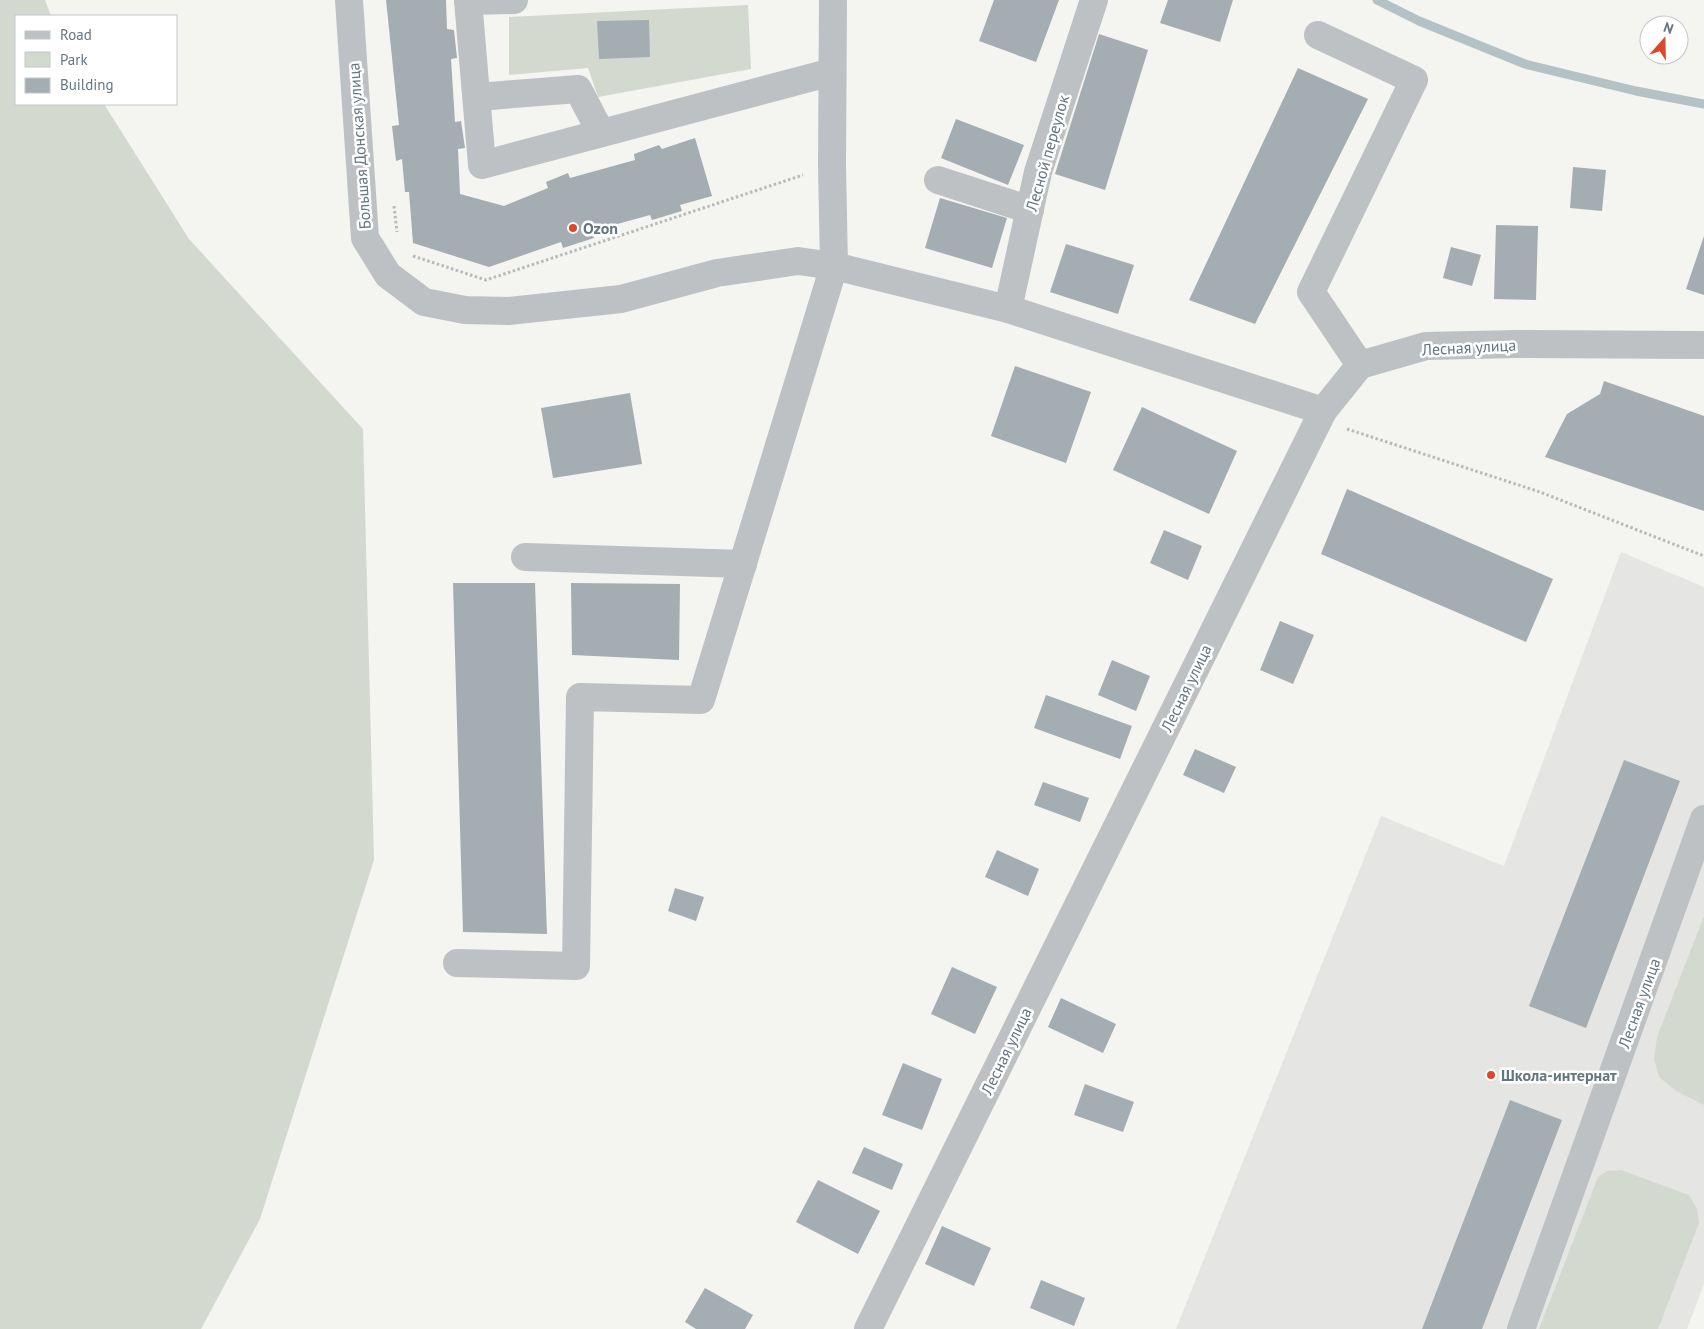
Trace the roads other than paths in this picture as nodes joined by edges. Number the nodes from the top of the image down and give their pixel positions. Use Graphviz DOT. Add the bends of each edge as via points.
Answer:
graph roads {
  1 [pos="349,0"];
  2 [pos="514,0"];
  3 [pos="833,0"];
  4 [pos="1094,0"];
  5 [pos="468,1"];
  6 [pos="1318,35"];
  7 [pos="832,72"];
  8 [pos="477,97"];
  9 [pos="601,134"];
  10 [pos="938,180"];
  11 [pos="1030,210"];
  12 [pos="834,266"];
  13 [pos="1008,309"];
  14 [pos="1704,345"];
  15 [pos="1360,365"];
  16 [pos="1318,422"];
  17 [pos="524,557"];
  18 [pos="743,564"];
  19 [pos="1704,819"];
  20 [pos="457,963"];
  21 [pos="868,1329"];
  22 [pos="1522,1329"];
  1 -- 12 [label="street, Большая Донская улица" via="365,238 388,276 424,302 466,310 508,312 621,299 717,272 798,261"];
  2 -- 5 [label="street"];
  3 -- 7 [label="street"];
  4 -- 11 [label="street, Лесной переулок" via="1038,172"];
  5 -- 8 [label="street"];
  6 -- 15 [label="street" via="1414,80 1311,292"];
  7 -- 9 [label="street"];
  7 -- 12 [label="street"];
  8 -- 9 [label="street" via="578,89"];
  8 -- 9 [label="street" via="482,165"];
  10 -- 11 [label="street"];
  11 -- 13 [label="street, Лесной переулок"];
  12 -- 13 [label="street, Большая Донская улица"];
  12 -- 18 [label="street"];
  13 -- 16 [label="street, Большая Донская улица"];
  14 -- 15 [label="street, Лесная улица" via="1426,346"];
  15 -- 16 [label="street, Лесная улица"];
  16 -- 21 [label="street, Лесная улица"];
  17 -- 18 [label="street"];
  18 -- 20 [label="street" via="701,700 580,697 576,966"];
  19 -- 22 [label="street, Лесная улица"];
}
